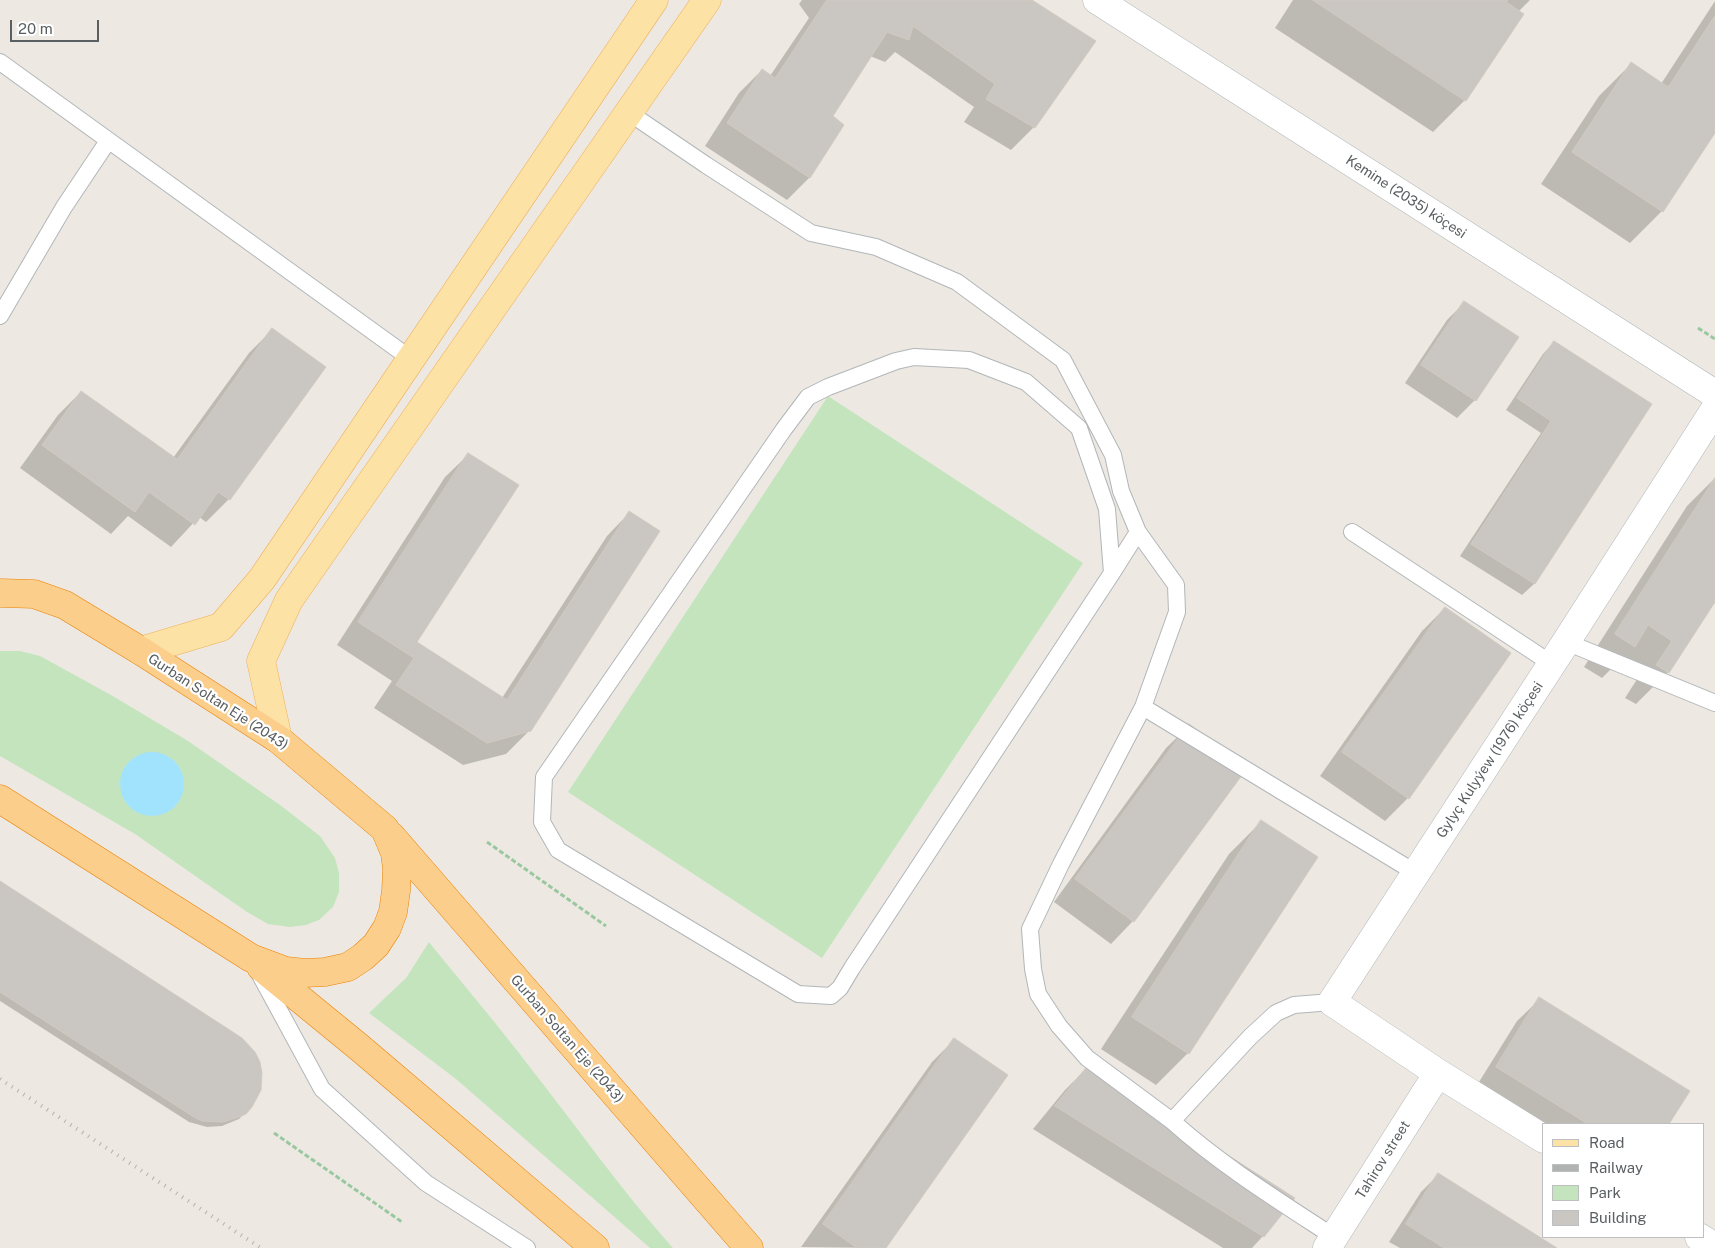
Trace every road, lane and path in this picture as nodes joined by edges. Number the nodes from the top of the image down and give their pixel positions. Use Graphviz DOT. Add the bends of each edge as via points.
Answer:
graph roads {
  1 [pos="654,0"];
  2 [pos="707,0"];
  3 [pos="1097,0"];
  4 [pos="0,62"];
  5 [pos="628,112"];
  6 [pos="108,141"];
  7 [pos="0,316"];
  8 [pos="1698,328"];
  9 [pos="1715,339"];
  10 [pos="411,359"];
  11 [pos="1715,394"];
  12 [pos="1715,409"];
  13 [pos="1138,532"];
  14 [pos="1352,532"];
  15 [pos="1112,572"];
  16 [pos="0,579"];
  17 [pos="0,593"];
  18 [pos="65,605"];
  19 [pos="141,651"];
  20 [pos="1559,653"];
  21 [pos="1715,703"];
  22 [pos="1143,707"];
  23 [pos="278,740"];
  24 [pos="0,799"];
  25 [pos="386,829"];
  26 [pos="487,842"];
  27 [pos="1416,873"];
  28 [pos="606,926"];
  29 [pos="251,958"];
  30 [pos="1332,1002"];
  31 [pos="1438,1073"];
  32 [pos="1172,1121"];
  33 [pos="274,1133"];
  34 [pos="1542,1138"];
  35 [pos="402,1222"];
  36 [pos="1701,1238"];
  37 [pos="1331,1242"];
  38 [pos="1715,1247"];
  39 [pos="526,1248"];
  40 [pos="595,1248"];
  41 [pos="749,1248"];
  1 -- 10 [label="main road"];
  2 -- 5 [label="main road"];
  3 -- 11 [label="street, Kemine (2035) köçesi"];
  4 -- 6 [label="lane"];
  5 -- 13 [label="lane" via="811,232 876,247 957,282 1063,360 1113,455 1120,490"];
  5 -- 23 [label="main road" via="289,600 261,661"];
  6 -- 7 [label="lane" via="64,207"];
  6 -- 10 [label="lane"];
  8 -- 9 [label="path"];
  10 -- 19 [label="main road" via="262,579 221,626"];
  12 -- 20 [label="street, Gylyç Kulyýew (1976) köçesi"];
  13 -- 15 [label="lane"];
  13 -- 22 [label="lane" via="1176,585 1177,595 1177,612"];
  14 -- 20 [label="lane"];
  15 -- 15 [label="lane" via="840,988 831,996 798,994 772,979 558,850 542,822 544,777 784,429 808,397 828,387 896,361 914,358 969,360 1026,382 1079,428 1107,509"];
  16 -- 18 [label="highway, Gurban Soltan Eje (2043)"];
  17 -- 18 [label="highway, Gurban Soltan Eje (2043)" via="34,594"];
  18 -- 19 [label="highway, Gurban Soltan Eje (2043)"];
  19 -- 23 [label="highway, Gurban Soltan Eje (2043)"];
  20 -- 21 [label="lane"];
  20 -- 27 [label="street, Gylyç Kulyýew (1976) köçesi"];
  22 -- 27 [label="lane"];
  22 -- 32 [label="lane" via="1030,929 1038,994 1059,1026 1088,1058"];
  23 -- 25 [label="highway, Gurban Soltan Eje (2043)"];
  24 -- 29 [label="highway, Gurban Soltan Eje (2043)"];
  25 -- 29 [label="highway, Gurban Soltan Eje (2043)" via="396,861 394,905 387,928 363,958 348,967 305,973 286,971"];
  25 -- 41 [label="highway, Gurban Soltan Eje (2043)"];
  26 -- 28 [label="path"];
  27 -- 30 [label="street, Gylyç Kulyýew (1976) köçesi"];
  29 -- 39 [label="lane" via="322,1089 426,1183"];
  29 -- 40 [label="highway, Gurban Soltan Eje (2043)"];
  30 -- 31 [label="street"];
  30 -- 32 [label="lane" via="1294,1005 1276,1013 1215,1072"];
  31 -- 34 [label="street"];
  31 -- 37 [label="street, Tahirov street"];
  32 -- 37 [label="lane"];
  33 -- 35 [label="path"];
  36 -- 38 [label="street"];
}
